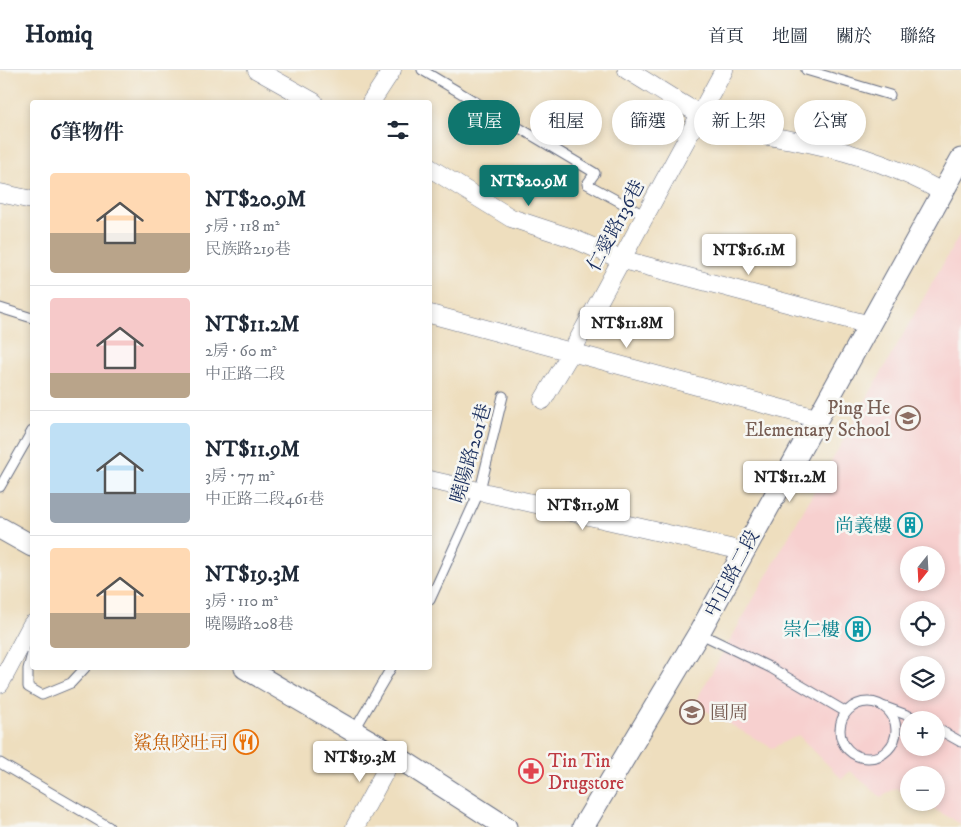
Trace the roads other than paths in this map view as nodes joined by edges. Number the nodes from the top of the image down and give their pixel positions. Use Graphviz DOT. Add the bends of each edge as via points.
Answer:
graph roads {
  1 [pos="257,70"];
  2 [pos="392,70"];
  3 [pos="422,70"];
  4 [pos="627,70"];
  5 [pos="724,70"];
  6 [pos="806,70"];
  7 [pos="890,95"];
  8 [pos="310,100"];
  9 [pos="372,100"];
  10 [pos="707,100"];
  11 [pos="694,109"];
  12 [pos="694,123"];
  13 [pos="784,139"];
  14 [pos="961,159"];
  15 [pos="432,169"];
  16 [pos="942,192"];
  17 [pos="0,193"];
  18 [pos="30,200"];
  19 [pos="644,215"];
  20 [pos="620,259"];
  21 [pos="0,308"];
  22 [pos="432,315"];
  23 [pos="30,317"];
  24 [pos="870,325"];
  25 [pos="572,351"];
  26 [pos="503,396"];
  27 [pos="543,400"];
  28 [pos="816,418"];
  29 [pos="30,434"];
  30 [pos="432,480"];
  31 [pos="0,487"];
  32 [pos="480,490"];
  33 [pos="0,528"];
  34 [pos="30,545"];
  35 [pos="743,551"];
  36 [pos="432,596"];
  37 [pos="30,628"];
  38 [pos="699,633"];
  39 [pos="30,661"];
  40 [pos="83,670"];
  41 [pos="248,670"];
  42 [pos="390,670"];
  43 [pos="0,684"];
  44 [pos="882,705"];
  45 [pos="846,712"];
  46 [pos="900,712"];
  47 [pos="354,731"];
  48 [pos="945,733"];
  49 [pos="961,742"];
  50 [pos="394,754"];
  51 [pos="0,763"];
  52 [pos="109,827"];
  53 [pos="355,827"];
  54 [pos="506,827"];
  55 [pos="583,827"];
  1 -- 8 [label="street"];
  2 -- 9 [label="street"];
  3 -- 19 [label="lane" via="596,173 587,184"];
  4 -- 11 [label="street"];
  5 -- 10 [label="street, 仁愛路136巷"];
  6 -- 7 [label="lane"];
  12 -- 19 [label="street, 仁愛路136巷"];
  13 -- 16 [label="street" via="876,161"];
  14 -- 16 [label="street, 中正路二段"];
  15 -- 20 [label="street" via="511,218 572,238"];
  16 -- 24 [label="street, 中正路二段"];
  17 -- 18 [label="street"];
  19 -- 20 [label="street, 仁愛路136巷"];
  20 -- 24 [label="street"];
  20 -- 25 [label="street, 仁愛路136巷"];
  21 -- 23 [label="lane"];
  22 -- 25 [label="street"];
  24 -- 28 [label="street, 中正路二段"];
  25 -- 27 [label="street, 仁愛路136巷"];
  25 -- 28 [label="street"];
  26 -- 32 [label="lane, 曉陽路201巷"];
  28 -- 35 [label="street, 中正路二段"];
  29 -- 31 [label="lane"];
  30 -- 32 [label="street"];
  32 -- 35 [label="street"];
  32 -- 36 [label="lane, 曉陽路201巷"];
  33 -- 34 [label="street"];
  35 -- 38 [label="street, 中正路二段"];
  37 -- 43 [label="street"];
  38 -- 45 [label="lane" via="771,668"];
  38 -- 55 [label="street, 中正路二段"];
  39 -- 40 [label="lane" via="28,687 42,695 70,683"];
  41 -- 47 [label="street"];
  42 -- 47 [label="lane"];
  44 -- 45 [label="lane" via="867,702"];
  44 -- 45 [label="lane" via="894,718 896,735 889,750 874,758 856,756 844,745 840,728"];
  44 -- 46 [label="lane"];
  47 -- 50 [label="street"];
  48 -- 49 [label="lane"];
  50 -- 53 [label="street"];
  50 -- 54 [label="street"];
  51 -- 52 [label="lane"];
}
